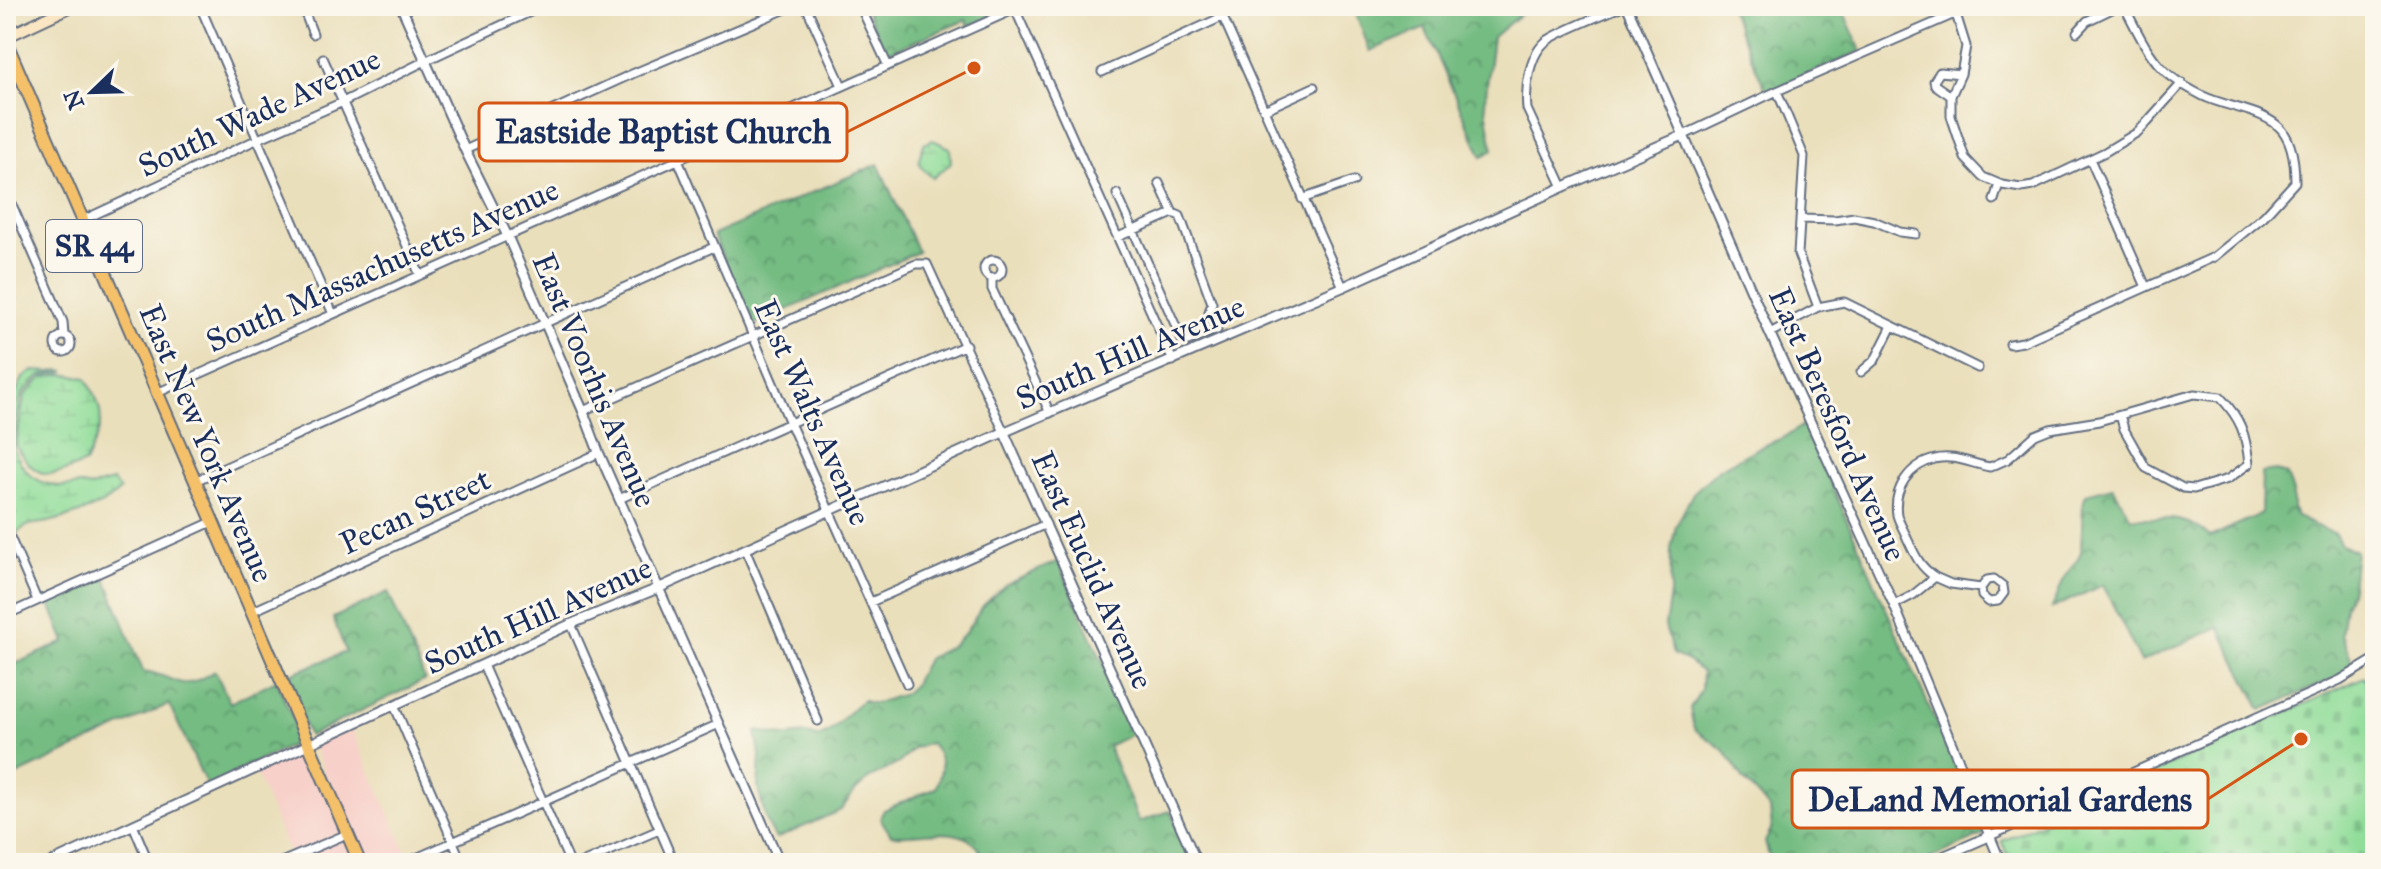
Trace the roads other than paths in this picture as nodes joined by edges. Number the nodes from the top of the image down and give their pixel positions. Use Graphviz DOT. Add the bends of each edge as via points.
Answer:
graph roads {
  1 [pos="72,6"];
  2 [pos="200,6"];
  3 [pos="302,6"];
  4 [pos="401,6"];
  5 [pos="543,6"];
  6 [pos="793,6"];
  7 [pos="806,6"];
  8 [pos="860,6"];
  9 [pos="1218,6"];
  10 [pos="1624,6"];
  11 [pos="1973,6"];
  12 [pos="2121,6"];
  13 [pos="1019,8"];
  14 [pos="1956,14"];
  15 [pos="1222,17"];
  16 [pos="2077,32"];
  17 [pos="313,34"];
  18 [pos="6,40"];
  19 [pos="323,58"];
  20 [pos="425,61"];
  21 [pos="888,66"];
  22 [pos="1102,72"];
  23 [pos="1961,74"];
  24 [pos="2182,83"];
  25 [pos="842,86"];
  26 [pos="1314,87"];
  27 [pos="1777,91"];
  28 [pos="1951,96"];
  29 [pos="343,102"];
  30 [pos="1264,110"];
  31 [pos="1684,135"];
  32 [pos="258,139"];
  33 [pos="465,150"];
  34 [pos="2090,159"];
  35 [pos="678,160"];
  36 [pos="1354,181"];
  37 [pos="1159,183"];
  38 [pos="1999,184"];
  39 [pos="1563,187"];
  40 [pos="6,191"];
  41 [pos="1117,194"];
  42 [pos="1302,199"];
  43 [pos="1994,200"];
  44 [pos="1173,213"];
  45 [pos="1800,219"];
  46 [pos="83,220"];
  47 [pos="1133,230"];
  48 [pos="1916,234"];
  49 [pos="507,235"];
  50 [pos="1118,237"];
  51 [pos="714,247"];
  52 [pos="420,275"];
  53 [pos="992,278"];
  54 [pos="1343,287"];
  55 [pos="2146,287"];
  56 [pos="1818,307"];
  57 [pos="333,314"];
  58 [pos="545,324"];
  59 [pos="1892,326"];
  60 [pos="1217,329"];
  61 [pos="1770,333"];
  62 [pos="64,336"];
  63 [pos="754,336"];
  64 [pos="1221,339"];
  65 [pos="2010,344"];
  66 [pos="966,345"];
  67 [pos="1173,361"];
  68 [pos="1978,368"];
  69 [pos="6,371"];
  70 [pos="1861,372"];
  71 [pos="6,377"];
  72 [pos="157,393"];
  73 [pos="583,411"];
  74 [pos="1050,413"];
  75 [pos="2120,415"];
  76 [pos="790,423"];
  77 [pos="1004,432"];
  78 [pos="599,453"];
  79 [pos="195,481"];
  80 [pos="619,499"];
  81 [pos="830,511"];
  82 [pos="212,522"];
  83 [pos="1046,524"];
  84 [pos="6,528"];
  85 [pos="745,549"];
  86 [pos="1935,577"];
  87 [pos="659,588"];
  88 [pos="1981,588"];
  89 [pos="37,600"];
  90 [pos="871,602"];
  91 [pos="1894,605"];
  92 [pos="251,612"];
  93 [pos="6,615"];
  94 [pos="571,624"];
  95 [pos="2375,659"];
  96 [pos="483,665"];
  97 [pos="907,684"];
  98 [pos="394,705"];
  99 [pos="818,721"];
  100 [pos="719,724"];
  101 [pos="308,744"];
  102 [pos="632,763"];
  103 [pos="543,802"];
  104 [pos="133,825"];
  105 [pos="659,830"];
  106 [pos="347,834"];
  107 [pos="1990,836"];
  108 [pos="453,842"];
  109 [pos="870,857"];
  110 [pos="50,863"];
  111 [pos="149,863"];
  112 [pos="279,863"];
  113 [pos="360,863"];
  114 [pos="405,863"];
  115 [pos="462,863"];
  116 [pos="570,863"];
  117 [pos="582,863"];
  118 [pos="674,863"];
  119 [pos="780,863"];
  120 [pos="857,863"];
  121 [pos="1197,863"];
  122 [pos="1928,863"];
  123 [pos="2001,863"];
  1 -- 18 [label="main road"];
  2 -- 32 [label="street"];
  3 -- 17 [label="street"];
  4 -- 20 [label="street, East Voorhis Avenue"];
  5 -- 20 [label="street, South Wade Avenue"];
  6 -- 33 [label="street"];
  7 -- 25 [label="street"];
  8 -- 21 [label="street"];
  9 -- 15 [label="street"];
  10 -- 31 [label="street, East Beresford Avenue"];
  10 -- 39 [label="street" via="1546,41 1530,70 1527,109"];
  11 -- 14 [label="street, South Hill Avenue"];
  12 -- 16 [label="street" via="2087,21"];
  12 -- 24 [label="street" via="2144,44"];
  13 -- 21 [label="street, South Massachusetts Avenue"];
  13 -- 50 [label="street"];
  14 -- 23 [label="street" via="1966,46"];
  14 -- 27 [label="street, South Hill Avenue"];
  15 -- 22 [label="street"];
  15 -- 30 [label="street"];
  18 -- 46 [label="main road, East New York Avenue / SR 44"];
  19 -- 29 [label="street"];
  20 -- 29 [label="street, South Wade Avenue"];
  20 -- 33 [label="street, East Voorhis Avenue"];
  21 -- 25 [label="street, South Massachusetts Avenue"];
  23 -- 28 [label="street"];
  23 -- 28 [label="street" via="1937,76 1935,85"];
  24 -- 34 [label="street" via="2138,132"];
  24 -- 55 [label="street" via="2278,125 2289,141 2295,182 2214,257"];
  25 -- 35 [label="street, South Massachusetts Avenue"];
  26 -- 30 [label="street"];
  27 -- 31 [label="street, South Hill Avenue"];
  27 -- 45 [label="street" via="1804,156"];
  28 -- 38 [label="street" via="1951,116 1965,158 1983,177"];
  29 -- 32 [label="street, South Wade Avenue"];
  29 -- 52 [label="street"];
  30 -- 42 [label="street"];
  31 -- 39 [label="street, South Hill Avenue"];
  31 -- 61 [label="street, East Beresford Avenue"];
  32 -- 46 [label="street, South Wade Avenue"];
  32 -- 57 [label="street"];
  33 -- 49 [label="street, East Voorhis Avenue"];
  34 -- 38 [label="street" via="2033,186"];
  34 -- 55 [label="street"];
  35 -- 49 [label="street, South Massachusetts Avenue"];
  35 -- 51 [label="street, East Walts Avenue"];
  36 -- 42 [label="street"];
  37 -- 44 [label="street"];
  38 -- 43 [label="street"];
  39 -- 54 [label="street, South Hill Avenue"];
  40 -- 62 [label="street" via="63,322"];
  41 -- 47 [label="street"];
  42 -- 54 [label="street"];
  44 -- 47 [label="street"];
  44 -- 60 [label="street" via="1180,216"];
  45 -- 48 [label="street" via="1854,217"];
  45 -- 56 [label="street" via="1798,254"];
  46 -- 72 [label="main road, East New York Avenue / SR 44"];
  47 -- 50 [label="street"];
  47 -- 60 [label="street" via="1182,340"];
  49 -- 52 [label="street, South Massachusetts Avenue"];
  49 -- 58 [label="street, East Voorhis Avenue"];
  50 -- 67 [label="street"];
  51 -- 58 [label="street"];
  51 -- 63 [label="street, East Walts Avenue"];
  52 -- 57 [label="street, South Massachusetts Avenue"];
  53 -- 74 [label="street" via="992,289"];
  54 -- 64 [label="street, South Hill Avenue"];
  55 -- 65 [label="street"];
  56 -- 59 [label="street" via="1844,302"];
  56 -- 61 [label="street"];
  57 -- 72 [label="street, South Massachusetts Avenue"];
  58 -- 73 [label="street, East Voorhis Avenue"];
  58 -- 79 [label="street"];
  59 -- 68 [label="street"];
  59 -- 70 [label="street" via="1875,360"];
  60 -- 64 [label="street"];
  61 -- 91 [label="street, East Beresford Avenue"];
  63 -- 66 [label="street, East Euclid Avenue" via="916,264 927,264"];
  63 -- 73 [label="street"];
  63 -- 76 [label="street, East Walts Avenue"];
  64 -- 67 [label="street, South Hill Avenue"];
  66 -- 76 [label="street"];
  66 -- 77 [label="street, East Euclid Avenue"];
  67 -- 74 [label="street, South Hill Avenue"];
  69 -- 71 [label="street"];
  72 -- 79 [label="main road, East New York Avenue / SR 44"];
  73 -- 78 [label="street, East Voorhis Avenue"];
  74 -- 77 [label="street, South Hill Avenue"];
  75 -- 75 [label="street" via="2194,394 2220,397 2236,413 2249,464 2228,479 2183,488 2146,468"];
  75 -- 86 [label="street" via="2042,432 1990,467 1951,457 1925,462 1911,472 1899,486 1897,516 1916,559"];
  76 -- 80 [label="street"];
  76 -- 81 [label="street, East Walts Avenue"];
  77 -- 81 [label="street, South Hill Avenue"];
  77 -- 83 [label="street, East Euclid Avenue"];
  78 -- 80 [label="street, East Voorhis Avenue"];
  78 -- 92 [label="street, Pecan Street"];
  79 -- 82 [label="main road, East New York Avenue / SR 44"];
  80 -- 87 [label="street, East Voorhis Avenue"];
  81 -- 85 [label="street, South Hill Avenue"];
  81 -- 90 [label="street, East Walts Avenue"];
  82 -- 89 [label="street"];
  82 -- 92 [label="main road, East New York Avenue / SR 44"];
  83 -- 90 [label="street"];
  83 -- 121 [label="street, East Euclid Avenue"];
  84 -- 89 [label="street"];
  85 -- 87 [label="street, South Hill Avenue"];
  85 -- 99 [label="street"];
  86 -- 88 [label="street"];
  86 -- 91 [label="street"];
  87 -- 94 [label="street, South Hill Avenue"];
  87 -- 100 [label="street, East Voorhis Avenue"];
  89 -- 93 [label="street"];
  90 -- 97 [label="street, East Walts Avenue"];
  91 -- 107 [label="street, East Beresford Avenue"];
  92 -- 101 [label="main road, East New York Avenue / SR 44"];
  94 -- 96 [label="street, South Hill Avenue"];
  94 -- 102 [label="street"];
  95 -- 107 [label="street" via="2340,680"];
  96 -- 98 [label="street, South Hill Avenue"];
  96 -- 103 [label="street"];
  98 -- 101 [label="street, South Hill Avenue"];
  98 -- 108 [label="street"];
  100 -- 102 [label="street"];
  100 -- 119 [label="street, East Voorhis Avenue"];
  101 -- 104 [label="street, South Hill Avenue"];
  101 -- 106 [label="main road, East New York Avenue / SR 44"];
  102 -- 103 [label="street"];
  102 -- 105 [label="street"];
  103 -- 108 [label="street"];
  103 -- 116 [label="street"];
  104 -- 110 [label="street, South Hill Avenue"];
  104 -- 111 [label="street"];
  105 -- 117 [label="street"];
  105 -- 118 [label="street"];
  106 -- 112 [label="street"];
  106 -- 113 [label="main road, East New York Avenue / SR 44"];
  107 -- 122 [label="street"];
  107 -- 123 [label="street, East Beresford Avenue"];
  108 -- 114 [label="street"];
  108 -- 115 [label="street"];
  109 -- 120 [label="street"];
}
